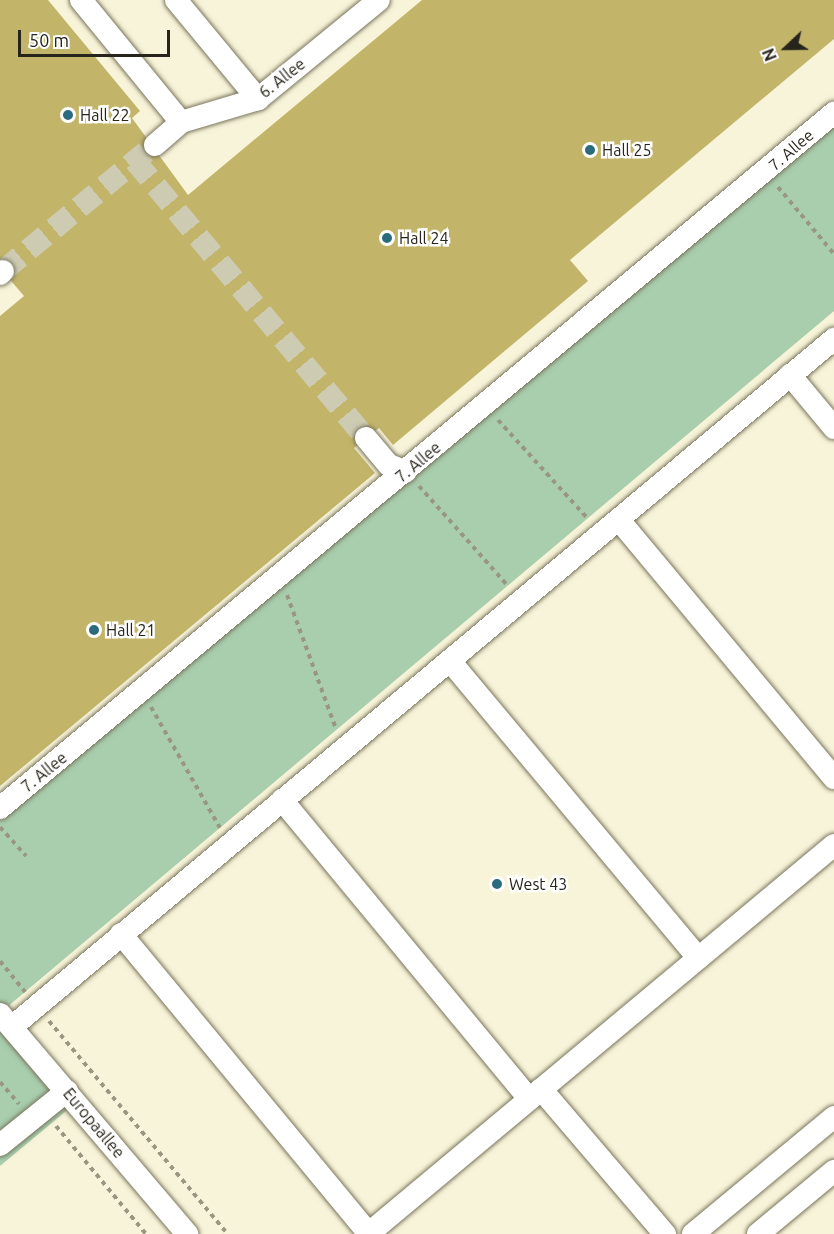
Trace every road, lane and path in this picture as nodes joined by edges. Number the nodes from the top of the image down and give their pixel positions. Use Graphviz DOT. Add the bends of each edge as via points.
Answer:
graph roads {
  1 [pos="81,0"];
  2 [pos="176,0"];
  3 [pos="370,3"];
  4 [pos="258,99"];
  5 [pos="834,113"];
  6 [pos="181,122"];
  7 [pos="154,145"];
  8 [pos="766,173"];
  9 [pos="834,254"];
  10 [pos="834,339"];
  11 [pos="790,375"];
  12 [pos="486,406"];
  13 [pos="834,428"];
  14 [pos="366,438"];
  15 [pos="406,472"];
  16 [pos="611,527"];
  17 [pos="280,578"];
  18 [pos="521,602"];
  19 [pos="450,661"];
  20 [pos="143,692"];
  21 [pos="343,749"];
  22 [pos="834,778"];
  23 [pos="282,800"];
  24 [pos="0,808"];
  25 [pos="0,826"];
  26 [pos="230,843"];
  27 [pos="834,845"];
  28 [pos="26,856"];
  29 [pos="121,934"];
  30 [pos="699,958"];
  31 [pos="0,961"];
  32 [pos="37,1006"];
  33 [pos="7,1020"];
  34 [pos="0,1082"];
  35 [pos="67,1091"];
  36 [pos="535,1094"];
  37 [pos="43,1110"];
  38 [pos="834,1117"];
  39 [pos="0,1145"];
  40 [pos="834,1171"];
  41 [pos="146,1234"];
  42 [pos="187,1234"];
  43 [pos="228,1234"];
  44 [pos="369,1234"];
  45 [pos="665,1234"];
  46 [pos="693,1234"];
  47 [pos="758,1234"];
  1 -- 6 [label="street"];
  2 -- 4 [label="street"];
  3 -- 4 [label="street, 6. Allee"];
  4 -- 6 [label="street, 6. Allee"];
  5 -- 8 [label="street, 7. Allee"];
  6 -- 7 [label="street, 6. Allee"];
  8 -- 9 [label="path"];
  8 -- 12 [label="street, 7. Allee"];
  10 -- 11 [label="street"];
  11 -- 13 [label="street"];
  11 -- 16 [label="street"];
  12 -- 15 [label="street, 7. Allee"];
  12 -- 16 [label="path"];
  14 -- 15 [label="street" via="389,465"];
  15 -- 17 [label="street, 7. Allee"];
  15 -- 18 [label="path"];
  16 -- 18 [label="street"];
  16 -- 22 [label="street"];
  17 -- 20 [label="street, 7. Allee"];
  17 -- 21 [label="path"];
  18 -- 19 [label="street"];
  19 -- 21 [label="street"];
  19 -- 30 [label="street"];
  20 -- 24 [label="street, 7. Allee"];
  20 -- 26 [label="path"];
  21 -- 23 [label="street"];
  23 -- 26 [label="street"];
  23 -- 36 [label="street"];
  25 -- 28 [label="path"];
  26 -- 29 [label="street"];
  27 -- 30 [label="street"];
  29 -- 32 [label="street"];
  29 -- 44 [label="street"];
  30 -- 36 [label="street"];
  31 -- 32 [label="path"];
  32 -- 33 [label="street"];
  32 -- 43 [label="path"];
  33 -- 35 [label="street, Europaallee"];
  34 -- 37 [label="path" via="22,1108 34,1098"];
  35 -- 37 [label="street"];
  35 -- 42 [label="street, Europaallee"];
  36 -- 44 [label="street"];
  36 -- 45 [label="street"];
  37 -- 39 [label="street"];
  37 -- 41 [label="path"];
  38 -- 46 [label="street"];
  40 -- 47 [label="street"];
}
